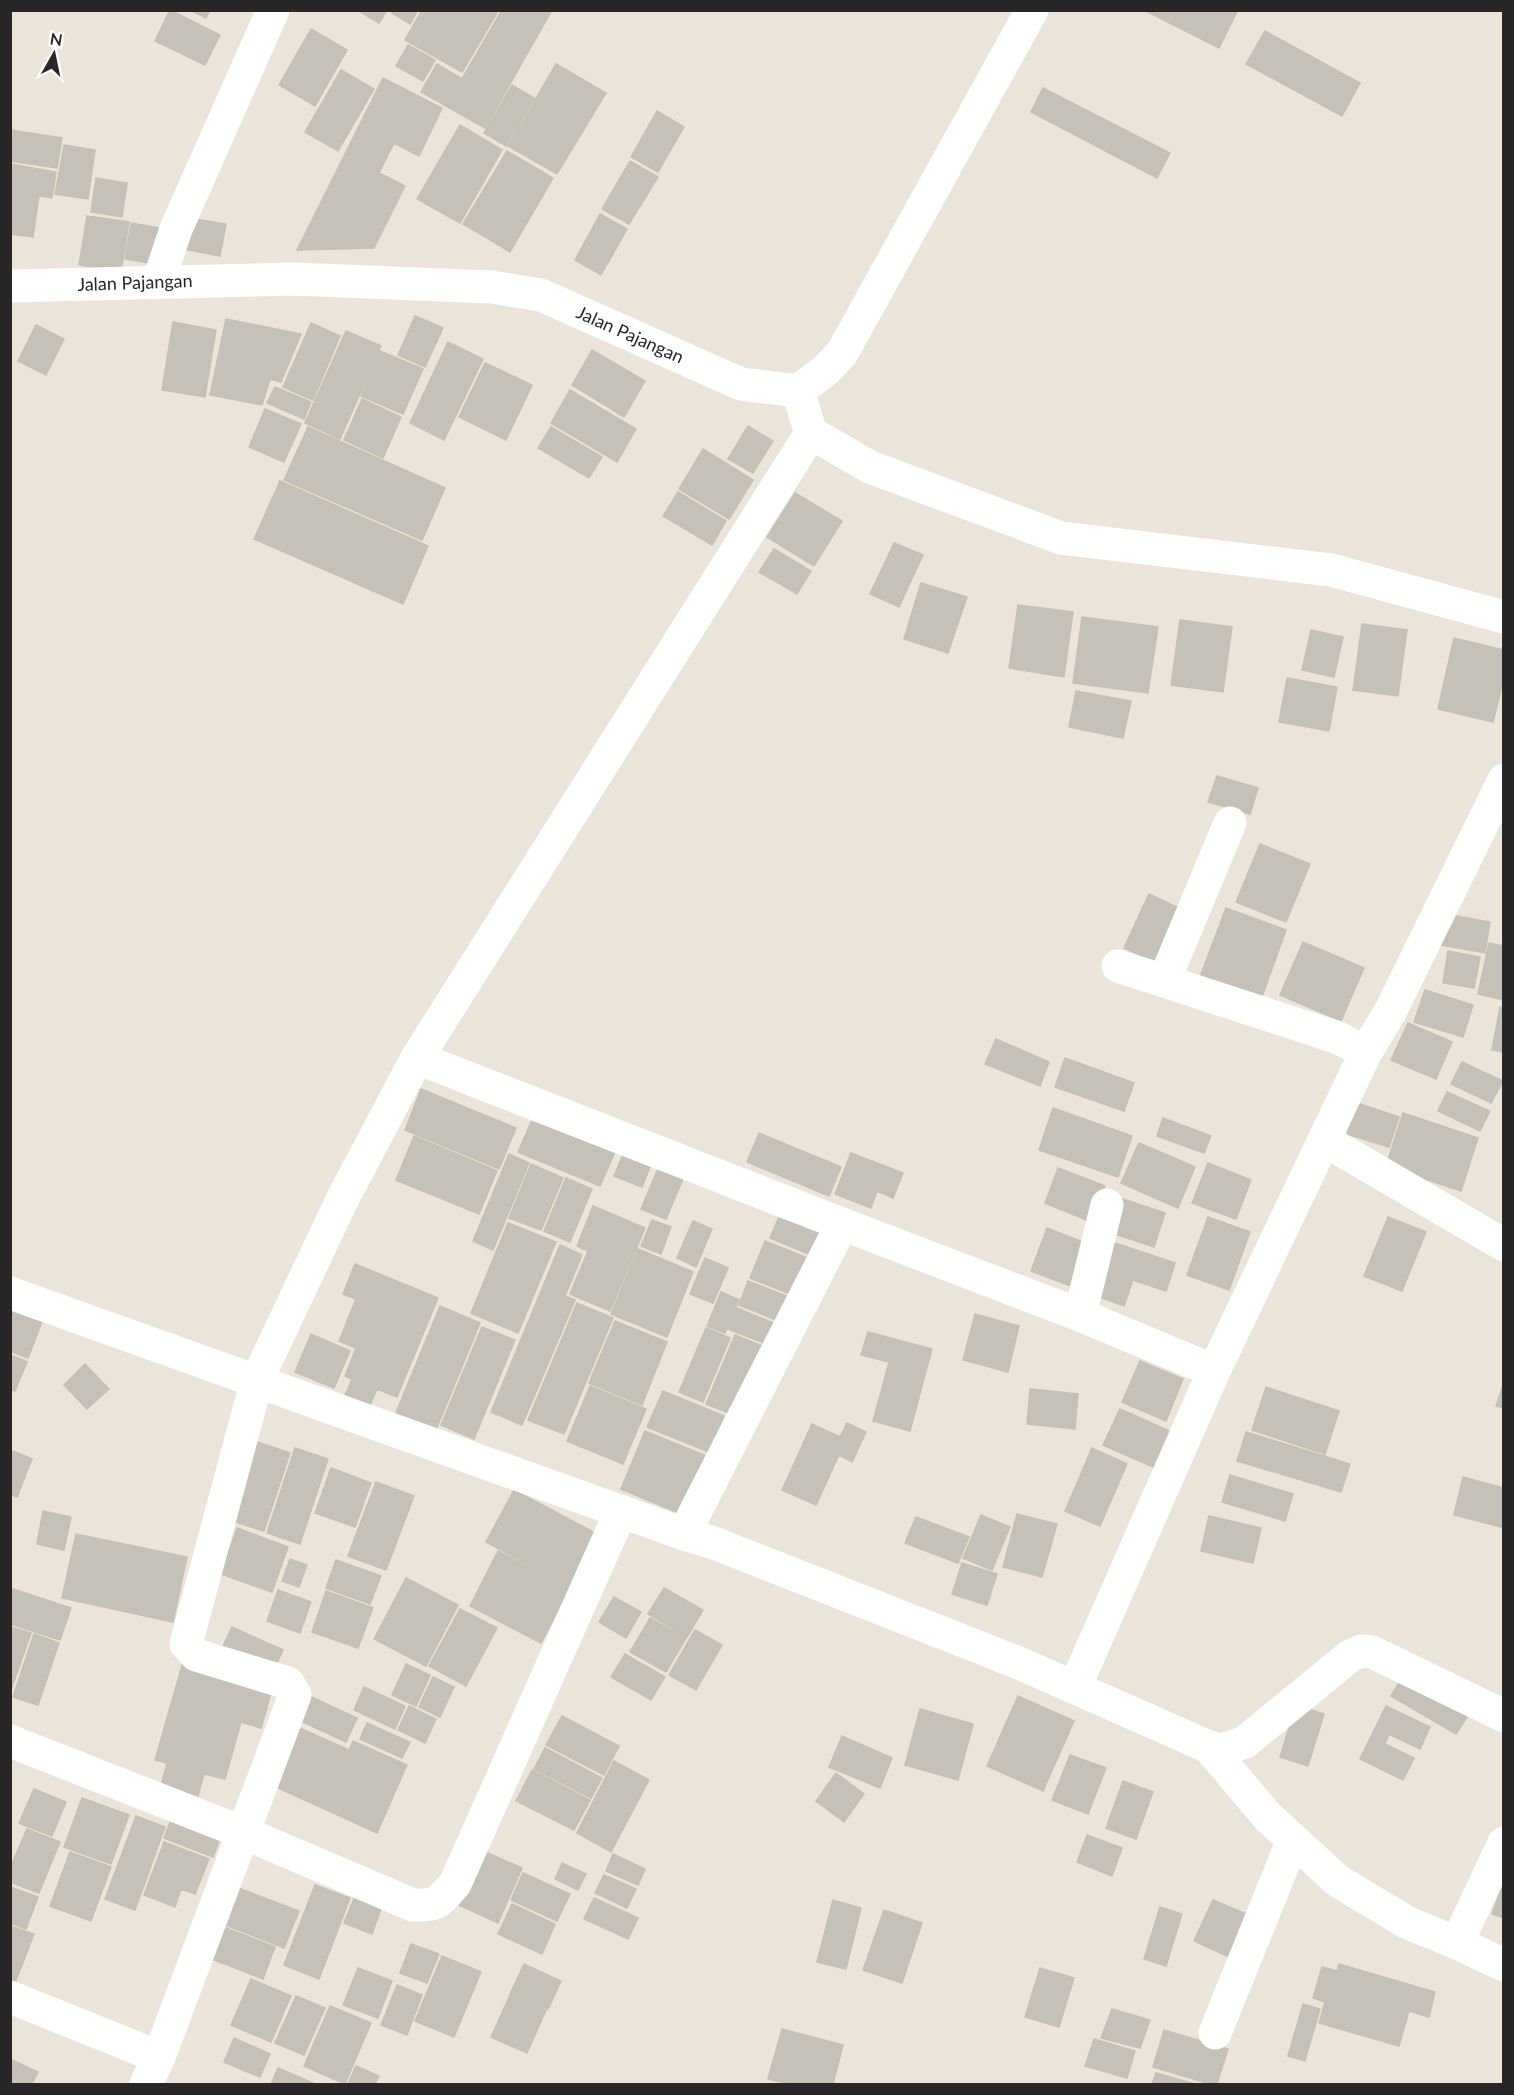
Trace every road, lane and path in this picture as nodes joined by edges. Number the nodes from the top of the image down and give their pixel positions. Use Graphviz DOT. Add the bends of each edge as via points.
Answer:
graph roads {
  1 [pos="273,10"];
  2 [pos="1032,10"];
  3 [pos="158,283"];
  4 [pos="10,286"];
  5 [pos="798,391"];
  6 [pos="811,433"];
  7 [pos="1503,616"];
  8 [pos="1503,780"];
  9 [pos="1230,823"];
  10 [pos="1118,966"];
  11 [pos="1164,981"];
  12 [pos="1366,1052"];
  13 [pos="417,1058"];
  14 [pos="1324,1140"];
  15 [pos="1107,1205"];
  16 [pos="842,1224"];
  17 [pos="1503,1245"];
  18 [pos="10,1293"];
  19 [pos="1080,1315"];
  20 [pos="1214,1371"];
  21 [pos="257,1380"];
  22 [pos="621,1511"];
  23 [pos="684,1534"];
  24 [pos="1075,1687"];
  25 [pos="1503,1716"];
  26 [pos="10,1741"];
  27 [pos="1209,1747"];
  28 [pos="244,1833"];
  29 [pos="1293,1840"];
  30 [pos="1503,1843"];
  31 [pos="1457,1943"];
  32 [pos="1503,1965"];
  33 [pos="10,1997"];
  34 [pos="1215,2033"];
  35 [pos="153,2071"];
  1 -- 3 [label="street" via="177,229"];
  2 -- 5 [label="street" via="842,353"];
  3 -- 4 [label="street, Jalan Pajangan"];
  3 -- 5 [label="street, Jalan Pajangan" via="294,279 519,291 540,295 741,384"];
  5 -- 6 [label="street"];
  6 -- 7 [label="street" via="870,467 1061,538 1331,570"];
  6 -- 13 [label="street"];
  8 -- 12 [label="street" via="1391,1010"];
  9 -- 11 [label="street"];
  10 -- 11 [label="street"];
  11 -- 12 [label="street" via="1336,1037"];
  12 -- 14 [label="street"];
  13 -- 16 [label="street"];
  13 -- 21 [label="street" via="342,1200"];
  14 -- 17 [label="street"];
  14 -- 20 [label="street"];
  15 -- 19 [label="street"];
  16 -- 19 [label="street"];
  16 -- 23 [label="street"];
  18 -- 21 [label="street"];
  19 -- 20 [label="street"];
  20 -- 24 [label="street"];
  21 -- 22 [label="street"];
  21 -- 28 [label="street" via="186,1644 196,1655 288,1683 293,1688 293,1702"];
  22 -- 23 [label="street"];
  22 -- 28 [label="street" via="455,1884 442,1898 432,1905 413,1905"];
  23 -- 24 [label="street"];
  24 -- 27 [label="street"];
  25 -- 27 [label="street" via="1372,1652 1361,1651 1245,1742 1222,1750"];
  26 -- 28 [label="street"];
  27 -- 29 [label="street" via="1267,1816"];
  28 -- 35 [label="street"];
  29 -- 31 [label="street" via="1338,1881 1408,1923"];
  29 -- 34 [label="street"];
  30 -- 31 [label="street"];
  31 -- 32 [label="street"];
  33 -- 35 [label="street"];
}
